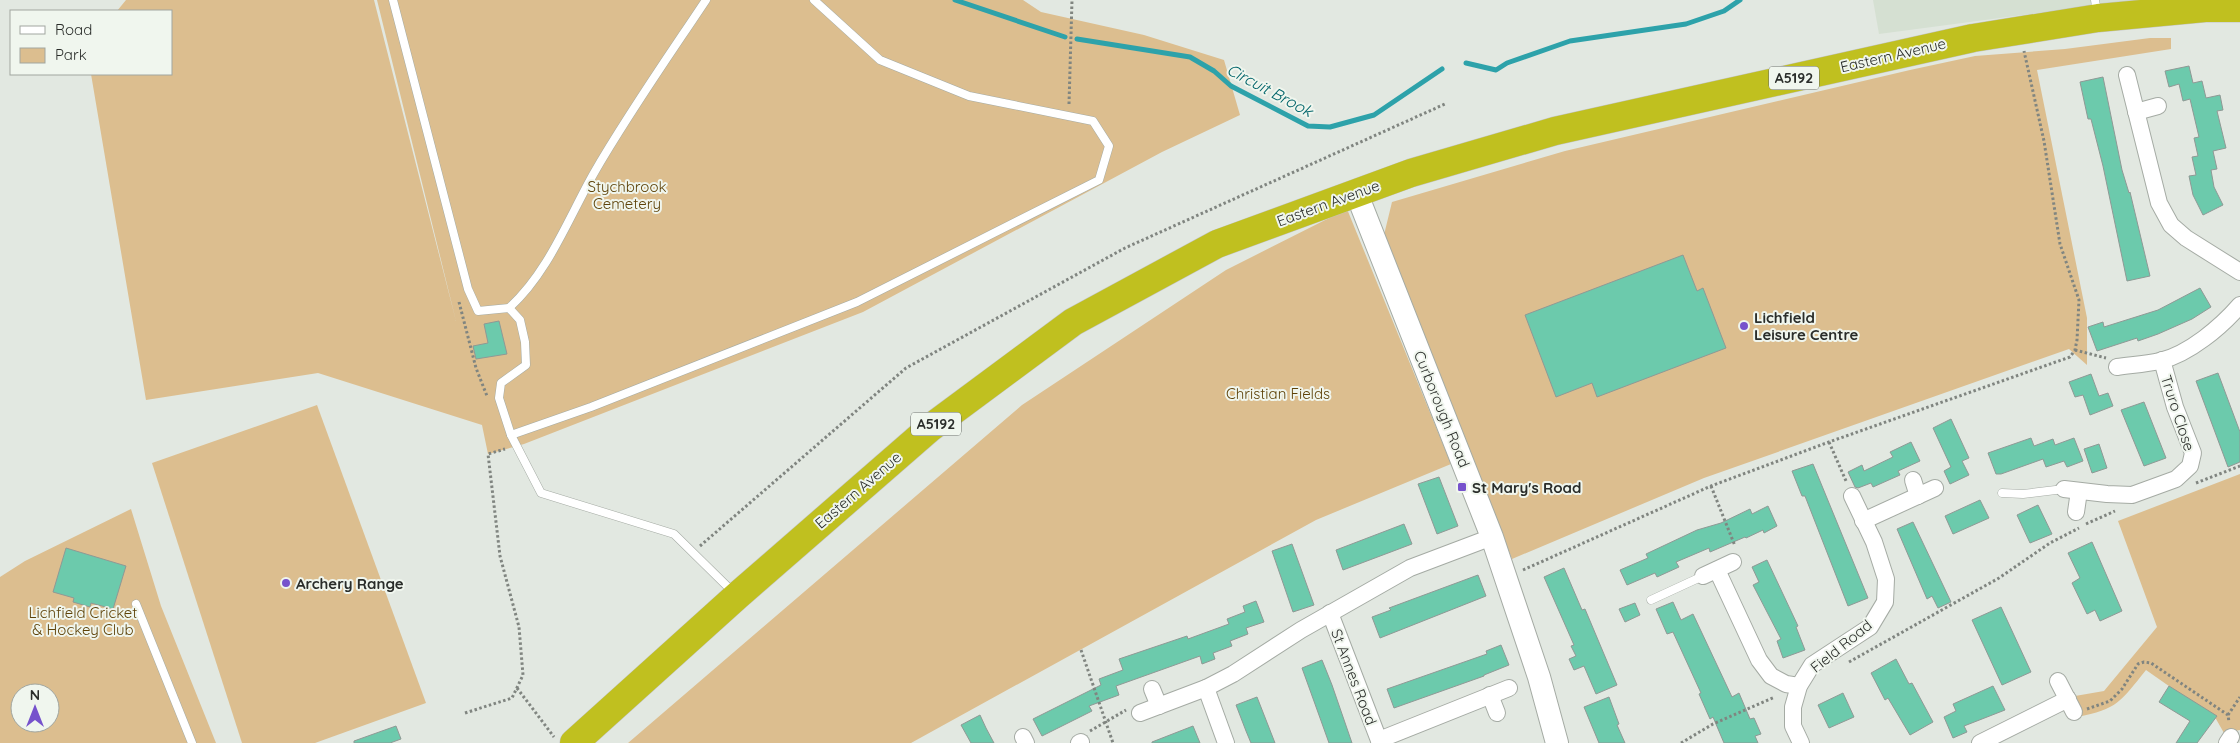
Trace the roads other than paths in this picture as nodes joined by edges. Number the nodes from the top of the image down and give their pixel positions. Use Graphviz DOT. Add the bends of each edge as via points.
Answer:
graph roads {
  1 [pos="393,0"];
  2 [pos="706,0"];
  3 [pos="814,0"];
  4 [pos="2240,8"];
  5 [pos="2096,9"];
  6 [pos="2127,75"];
  7 [pos="2158,106"];
  8 [pos="2136,112"];
  9 [pos="1356,192"];
  10 [pos="2240,272"];
  11 [pos="2240,305"];
  12 [pos="509,308"];
  13 [pos="2162,360"];
  14 [pos="2117,367"];
  15 [pos="511,435"];
  16 [pos="1912,480"];
  17 [pos="1935,488"];
  18 [pos="2072,490"];
  19 [pos="2002,493"];
  20 [pos="1852,496"];
  21 [pos="1918,496"];
  22 [pos="2076,512"];
  23 [pos="1863,522"];
  24 [pos="1492,537"];
  25 [pos="1732,562"];
  26 [pos="1710,573"];
  27 [pos="738,596"];
  28 [pos="1651,600"];
  29 [pos="136,604"];
  30 [pos="1330,613"];
  31 [pos="2058,681"];
  32 [pos="1799,686"];
  33 [pos="1206,688"];
  34 [pos="1509,688"];
  35 [pos="1152,689"];
  36 [pos="1490,696"];
  37 [pos="1159,706"];
  38 [pos="1140,712"];
  39 [pos="1497,713"];
  40 [pos="1379,742"];
  41 [pos="192,743"];
  42 [pos="574,743"];
  43 [pos="1226,743"];
  44 [pos="1557,743"];
  45 [pos="1801,743"];
  46 [pos="1980,743"];
  1 -- 12 [label="lane" via="468,289 478,311"];
  2 -- 12 [label="lane" via="594,173 558,241 522,296"];
  3 -- 15 [label="lane" via="880,60 969,96 1093,121 1109,146 1098,180 856,302 592,407"];
  4 -- 5 [label="highway, Eastern Avenue / A5192"];
  5 -- 9 [label="highway, Eastern Avenue / A5192" via="2022,30 1906,52 1555,131 1470,154"];
  6 -- 8 [label="street"];
  7 -- 8 [label="street"];
  8 -- 10 [label="street" via="2159,203 2171,225"];
  9 -- 24 [label="street, Curborough Road"];
  9 -- 27 [label="highway, Eastern Avenue / A5192" via="1218,244 1073,322 930,428"];
  11 -- 13 [label="street, Truro Close" via="2221,326"];
  12 -- 15 [label="lane" via="520,320 526,365 501,383 499,398"];
  13 -- 14 [label="street, Truro Close"];
  13 -- 18 [label="street, Truro Close" via="2175,407 2193,453 2190,466 2176,479 2132,495"];
  15 -- 27 [label="lane" via="541,493 674,534"];
  16 -- 21 [label="street"];
  17 -- 21 [label="street"];
  18 -- 19 [label="lane"];
  18 -- 22 [label="street"];
  20 -- 23 [label="street, Field Road"];
  21 -- 23 [label="street"];
  23 -- 32 [label="street, Field Road" via="1874,542 1886,579 1885,602 1870,627 1812,665"];
  24 -- 30 [label="street" via="1410,568"];
  24 -- 44 [label="street, Curborough Road" via="1540,677"];
  25 -- 26 [label="street"];
  26 -- 28 [label="lane"];
  26 -- 32 [label="street, Field Road" via="1771,676"];
  27 -- 42 [label="highway, Eastern Avenue / A5192"];
  29 -- 41 [label="lane"];
  30 -- 33 [label="street"];
  30 -- 40 [label="street, St Annes Road"];
  31 -- 46 [label="street" via="2071,706"];
  32 -- 45 [label="street, Field Road" via="1794,726"];
  33 -- 37 [label="street"];
  33 -- 43 [label="street"];
  34 -- 36 [label="street, St Annes Road"];
  35 -- 37 [label="street"];
  36 -- 39 [label="street"];
  36 -- 40 [label="street, St Annes Road"];
  37 -- 38 [label="street"];
}
